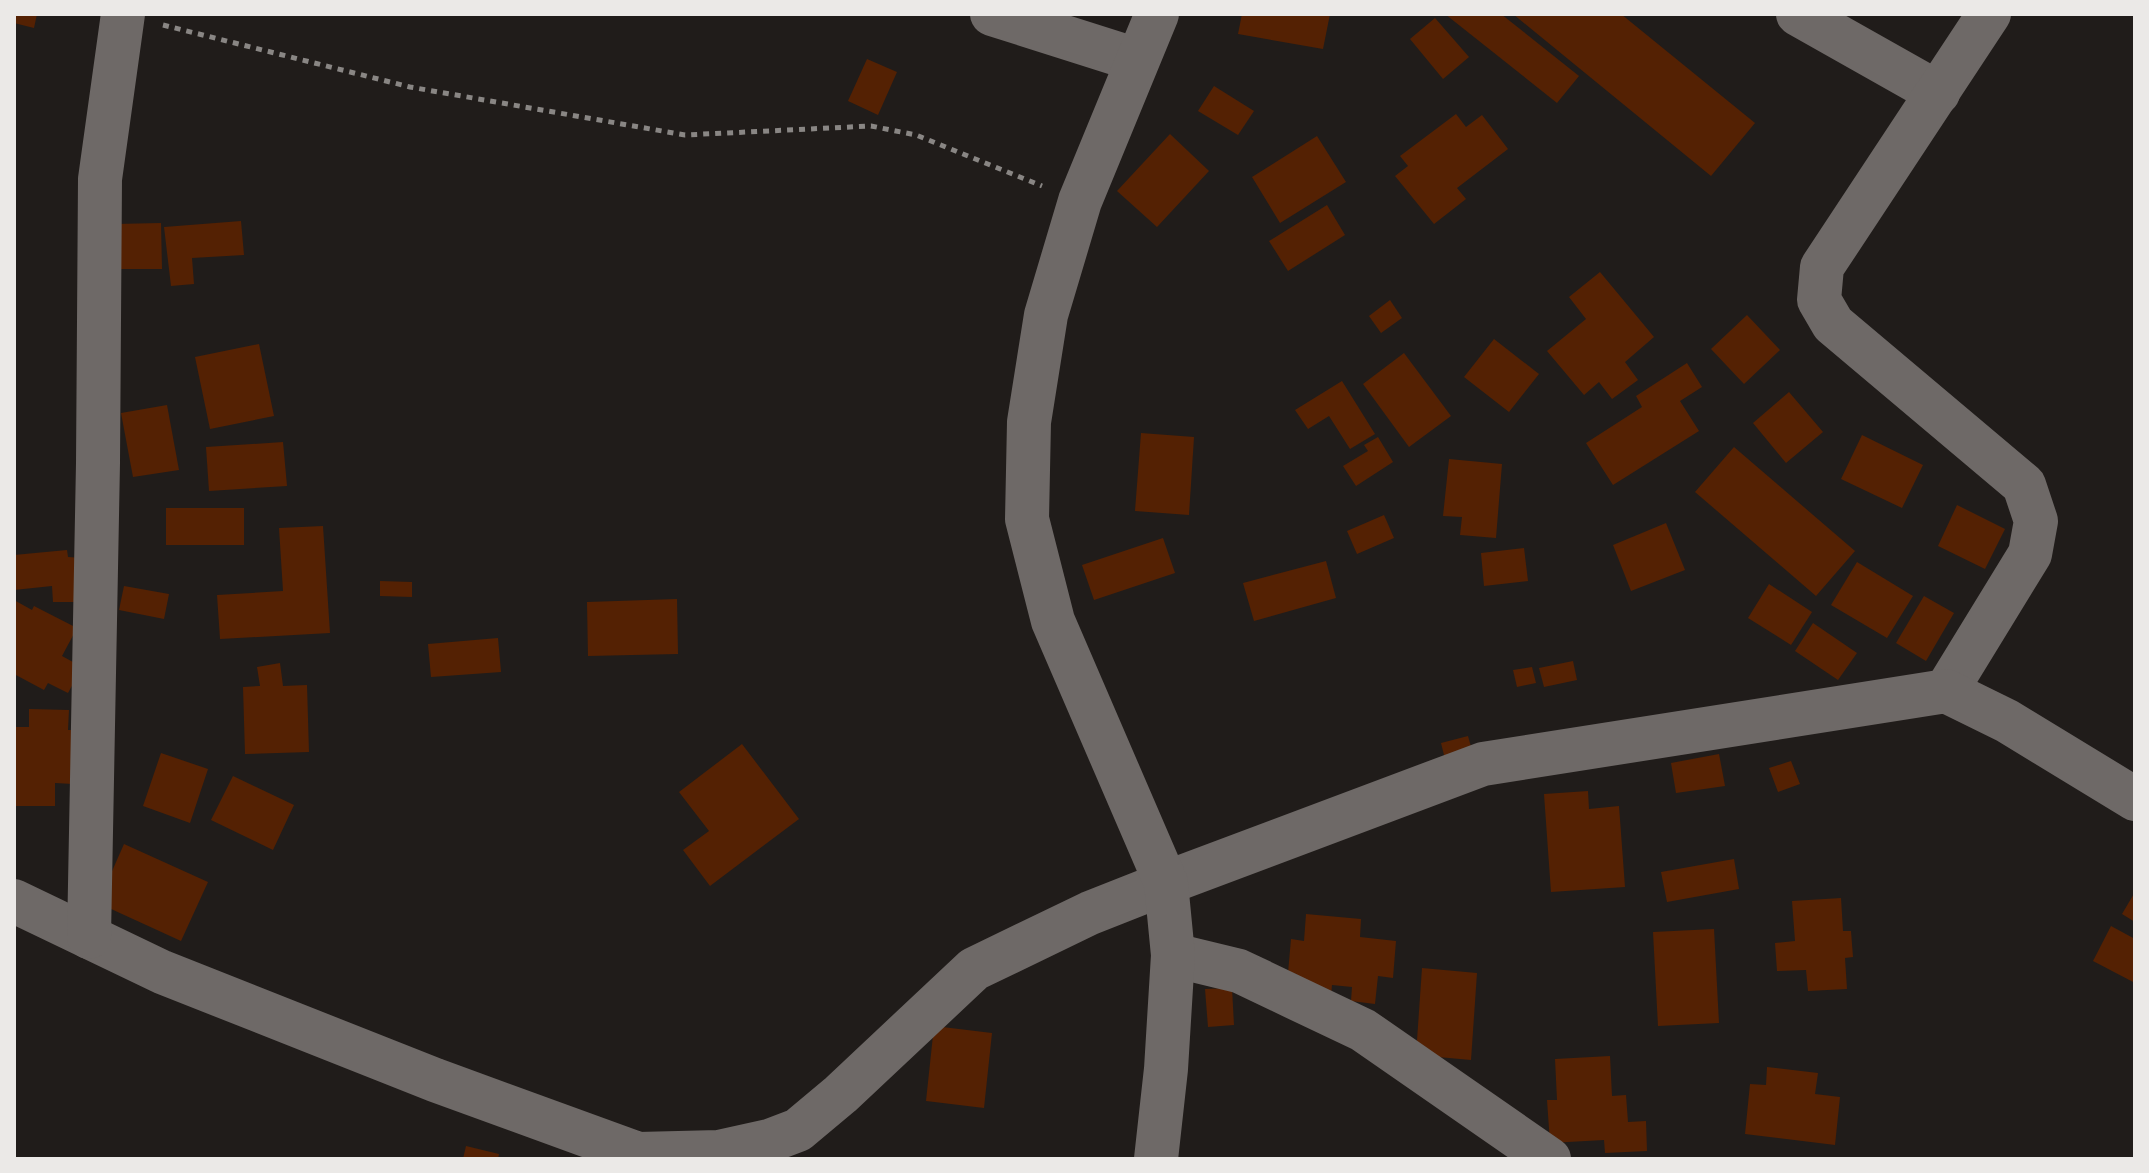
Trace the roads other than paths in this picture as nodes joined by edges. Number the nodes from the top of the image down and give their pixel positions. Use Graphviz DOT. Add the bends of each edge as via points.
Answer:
graph roads {
  1 [pos="123,14"];
  2 [pos="992,14"];
  3 [pos="1157,14"];
  4 [pos="1798,14"];
  5 [pos="1989,14"];
  6 [pos="1137,60"];
  7 [pos="1938,93"];
  8 [pos="1946,691"];
  9 [pos="2135,799"];
  10 [pos="1166,883"];
  11 [pos="14,901"];
  12 [pos="89,937"];
  13 [pos="1173,955"];
  14 [pos="637,1157"];
  15 [pos="1156,1159"];
  16 [pos="1549,1159"];
  1 -- 12 [label="street" via="100,179"];
  2 -- 6 [label="street"];
  3 -- 6 [label="street"];
  4 -- 7 [label="street"];
  5 -- 7 [label="street"];
  6 -- 10 [label="street" via="1080,201 1046,315 1029,422 1027,519 1053,621"];
  7 -- 8 [label="street" via="1822,267 1819,300 1833,324 2024,485 2036,521 2030,554"];
  8 -- 9 [label="street" via="2007,721"];
  8 -- 10 [label="street" via="1483,764"];
  10 -- 13 [label="street"];
  10 -- 14 [label="street" via="974,969 798,1130 719,1152"];
  11 -- 12 [label="street"];
  12 -- 14 [label="street" via="176,978"];
  13 -- 15 [label="street"];
  13 -- 16 [label="street" via="1239,971 1363,1030"];
}
